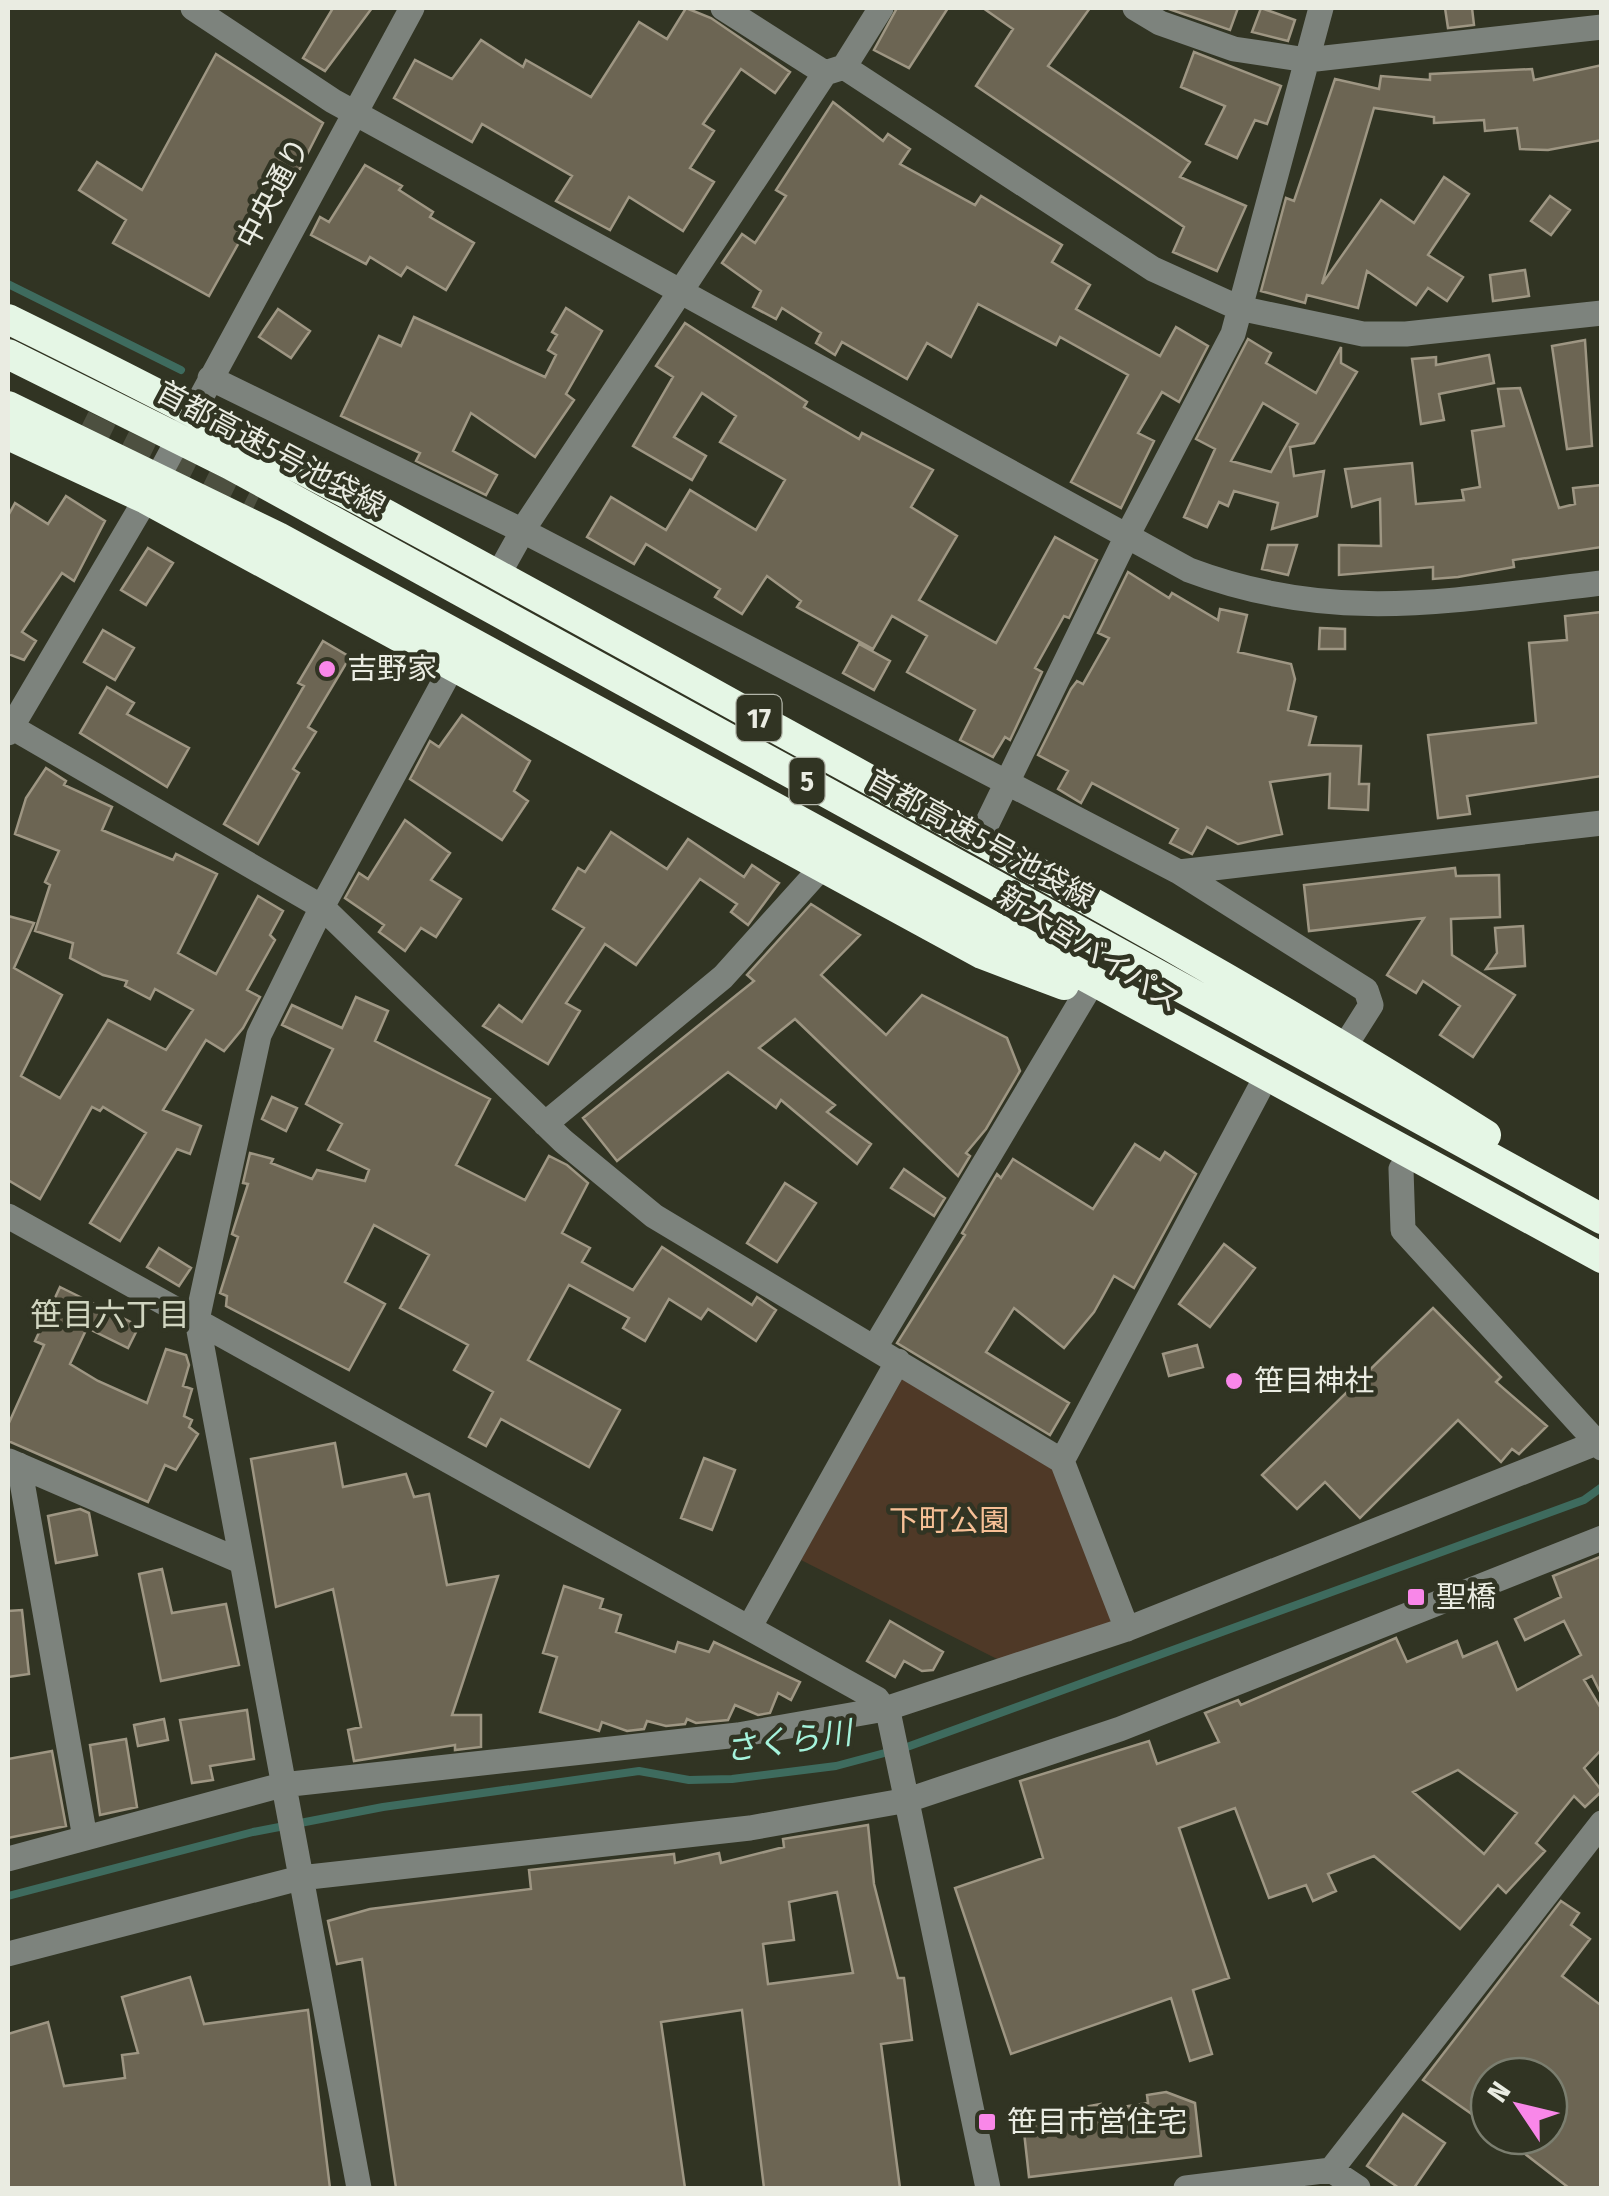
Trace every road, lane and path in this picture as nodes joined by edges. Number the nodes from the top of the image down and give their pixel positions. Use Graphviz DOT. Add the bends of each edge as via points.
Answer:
graph roads {
  1 [pos="192,8"];
  2 [pos="412,8"];
  3 [pos="723,8"];
  4 [pos="881,8"];
  5 [pos="1135,8"];
  6 [pos="1321,8"];
  7 [pos="1602,28"];
  8 [pos="1307,60"];
  9 [pos="834,70"];
  10 [pos="354,112"];
  11 [pos="678,292"];
  12 [pos="1239,308"];
  13 [pos="1602,314"];
  14 [pos="8,320"];
  15 [pos="8,354"];
  16 [pos="8,373"];
  17 [pos="210,378"];
  18 [pos="8,390"];
  19 [pos="8,406"];
  20 [pos="194,410"];
  21 [pos="8,435"];
  22 [pos="146,499"];
  23 [pos="524,531"];
  24 [pos="1126,538"];
  25 [pos="498,575"];
  26 [pos="1602,583"];
  27 [pos="453,665"];
  28 [pos="9,728"];
  29 [pos="1007,782"];
  30 [pos="1602,824"];
  31 [pos="979,840"];
  32 [pos="822,867"];
  33 [pos="1178,872"];
  34 [pos="322,907"];
  35 [pos="1086,993"];
  36 [pos="1345,1046"];
  37 [pos="1260,1090"];
  38 [pos="544,1124"];
  39 [pos="1497,1142"];
  40 [pos="1401,1168"];
  41 [pos="1602,1197"];
  42 [pos="8,1216"];
  43 [pos="1602,1219"];
  44 [pos="1602,1258"];
  45 [pos="1602,1281"];
  46 [pos="197,1320"];
  47 [pos="875,1347"];
  48 [pos="898,1361"];
  49 [pos="1600,1445"];
  50 [pos="1062,1461"];
  51 [pos="13,1462"];
  52 [pos="1602,1538"];
  53 [pos="238,1560"];
  54 [pos="750,1626"];
  55 [pos="1127,1629"];
  56 [pos="887,1713"];
  57 [pos="905,1790"];
  58 [pos="284,1797"];
  59 [pos="1602,1823"];
  60 [pos="85,1838"];
  61 [pos="8,1859"];
  62 [pos="300,1878"];
  63 [pos="8,1954"];
  64 [pos="1331,2170"];
  65 [pos="359,2188"];
  66 [pos="988,2188"];
  67 [pos="1186,2188"];
  68 [pos="1358,2188"];
  1 -- 10 [label="street"];
  2 -- 10 [label="street, 中央通り"];
  3 -- 9 [label="street"];
  4 -- 9 [label="street"];
  5 -- 8 [label="street" via="1234,50"];
  6 -- 8 [label="street"];
  7 -- 8 [label="street"];
  8 -- 12 [label="street"];
  9 -- 11 [label="street"];
  9 -- 12 [label="street" via="1153,269"];
  10 -- 11 [label="street"];
  10 -- 17 [label="street, 中央通り"];
  11 -- 23 [label="street"];
  11 -- 24 [label="street"];
  12 -- 13 [label="street" via="1363,334"];
  12 -- 24 [label="street" via="1232,334"];
  14 -- 20 [label="highway, 17"];
  15 -- 43 [label="highway, 首都高速5号池袋線 / 5" via="232,466"];
  16 -- 18 [label="highway" via="86,419"];
  17 -- 20 [label="street, 中央通り"];
  17 -- 23 [label="street"];
  19 -- 44 [label="highway, 5" via="278,537"];
  20 -- 22 [label="street, 中央通り"];
  20 -- 25 [label="highway, 17"];
  21 -- 22 [label="highway, 17"];
  22 -- 27 [label="highway, 17"];
  22 -- 28 [label="street, 中央通り"];
  23 -- 25 [label="street"];
  23 -- 29 [label="street"];
  24 -- 26 [label="street" via="1222,582 1324,604 1392,607"];
  24 -- 29 [label="street"];
  25 -- 31 [label="highway, 17"];
  27 -- 32 [label="highway, 17"];
  27 -- 34 [label="street"];
  28 -- 34 [label="street"];
  29 -- 31 [label="street"];
  29 -- 33 [label="street"];
  30 -- 33 [label="street"];
  31 -- 36 [label="highway, 17"];
  32 -- 35 [label="highway, 17" via="982,954"];
  32 -- 38 [label="street" via="723,977"];
  33 -- 36 [label="street" via="1366,990 1371,1005"];
  34 -- 38 [label="street"];
  34 -- 46 [label="street" via="259,1035"];
  35 -- 37 [label="highway, 新大宮バイパス / 17"];
  35 -- 39 [label="highway, 新大宮バイパス / 17" via="904,872 285,518 912,847"];
  35 -- 47 [label="street"];
  36 -- 39 [label="highway, 17"];
  37 -- 40 [label="highway, 新大宮バイパス / 17"];
  37 -- 50 [label="street"];
  38 -- 47 [label="street" via="654,1216"];
  39 -- 41 [label="highway, 新大宮バイパス / 17"];
  40 -- 45 [label="highway, 新大宮バイパス / 17"];
  40 -- 49 [label="street" via="1403,1230"];
  42 -- 46 [label="street"];
  46 -- 53 [label="street"];
  46 -- 54 [label="street"];
  47 -- 48 [label="street"];
  48 -- 50 [label="street"];
  48 -- 54 [label="street"];
  49 -- 55 [label="street"];
  50 -- 55 [label="street"];
  51 -- 53 [label="street"];
  51 -- 60 [label="street"];
  52 -- 57 [label="street" via="1120,1729"];
  53 -- 58 [label="street"];
  54 -- 56 [label="street" via="864,1689"];
  55 -- 56 [label="street"];
  56 -- 57 [label="street"];
  56 -- 58 [label="street"];
  57 -- 62 [label="street" via="750,1828"];
  57 -- 66 [label="street"];
  58 -- 60 [label="street"];
  58 -- 62 [label="street"];
  59 -- 64 [label="street"];
  60 -- 61 [label="street"];
  62 -- 63 [label="street"];
  62 -- 65 [label="street"];
  64 -- 67 [label="street"];
  64 -- 68 [label="street"];
}
